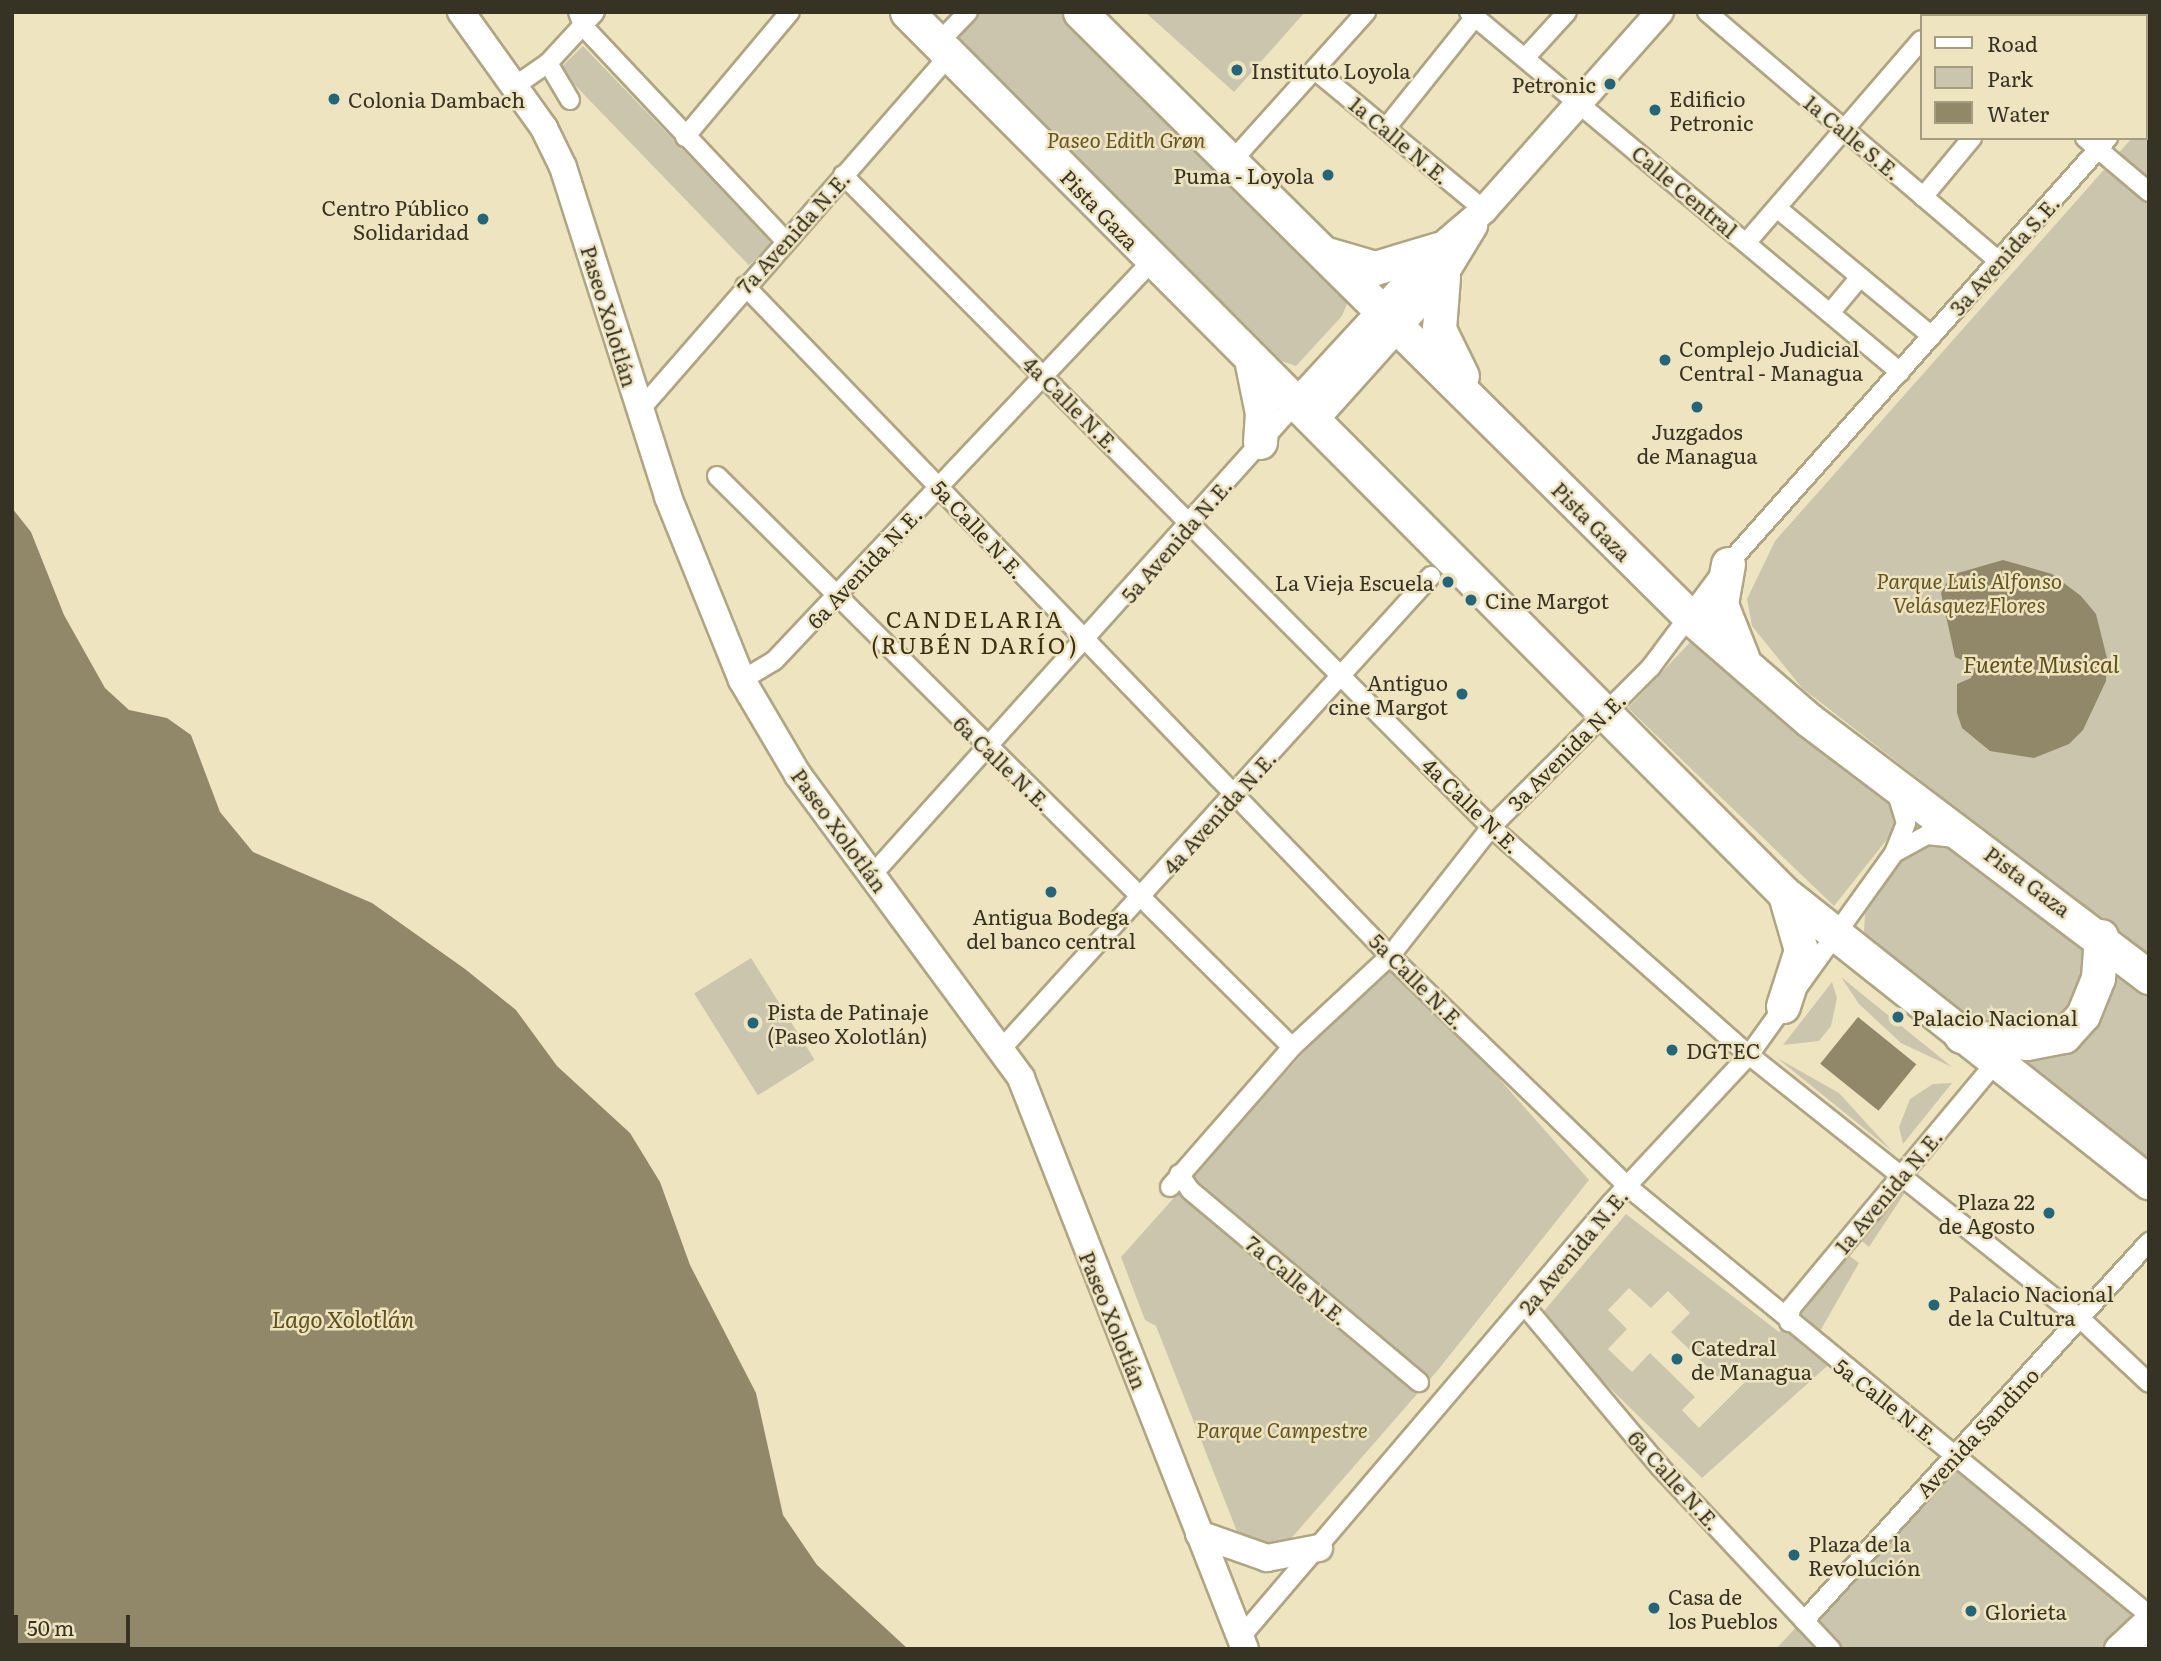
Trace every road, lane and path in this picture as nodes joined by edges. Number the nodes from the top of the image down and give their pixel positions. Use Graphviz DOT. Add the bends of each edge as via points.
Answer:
graph roads {
  1 [pos="461,12"];
  2 [pos="595,12"];
  3 [pos="790,12"];
  4 [pos="907,12"];
  5 [pos="968,12"];
  6 [pos="1080,12"];
  7 [pos="1366,12"];
  8 [pos="1567,12"];
  9 [pos="1660,12"];
  10 [pos="1707,12"];
  11 [pos="1472,15"];
  12 [pos="581,19"];
  13 [pos="1920,41"];
  14 [pos="944,49"];
  15 [pos="1525,58"];
  16 [pos="548,63"];
  17 [pos="1315,70"];
  18 [pos="512,88"];
  19 [pos="570,100"];
  20 [pos="1578,103"];
  21 [pos="1386,128"];
  22 [pos="1844,130"];
  23 [pos="685,137"];
  24 [pos="1970,140"];
  25 [pos="2097,142"];
  26 [pos="1231,162"];
  27 [pos="843,175"];
  28 [pos="2149,192"];
  29 [pos="1923,197"];
  30 [pos="1777,208"];
  31 [pos="1484,210"];
  32 [pos="785,240"];
  33 [pos="1746,243"];
  34 [pos="1316,247"];
  35 [pos="1152,261"];
  36 [pos="1999,261"];
  37 [pos="1441,263"];
  38 [pos="1860,277"];
  39 [pos="745,286"];
  40 [pos="1830,313"];
  41 [pos="1388,319"];
  42 [pos="1932,336"];
  43 [pos="1252,364"];
  44 [pos="1900,372"];
  45 [pos="1044,376"];
  46 [pos="639,411"];
  47 [pos="1304,413"];
  48 [pos="1498,427"];
  49 [pos="1260,442"];
  50 [pos="717,476"];
  51 [pos="940,487"];
  52 [pos="1192,523"];
  53 [pos="1728,564"];
  54 [pos="1431,576"];
  55 [pos="836,598"];
  56 [pos="1690,617"];
  57 [pos="1086,643"];
  58 [pos="1748,669"];
  59 [pos="1341,676"];
  60 [pos="742,680"];
  61 [pos="1603,708"];
  62 [pos="985,747"];
  63 [pos="1886,777"];
  64 [pos="1237,792"];
  65 [pos="1491,827"];
  66 [pos="1975,842"];
  67 [pos="1894,853"];
  68 [pos="872,875"];
  69 [pos="1784,893"];
  70 [pos="1143,896"];
  71 [pos="1833,935"];
  72 [pos="2101,936"];
  73 [pos="1390,956"];
  74 [pos="2149,977"];
  75 [pos="1783,1006"];
  76 [pos="1961,1036"];
  77 [pos="1004,1046"];
  78 [pos="1292,1048"];
  79 [pos="1749,1055"];
  80 [pos="1995,1062"];
  81 [pos="1901,1174"];
  82 [pos="1175,1180"];
  83 [pos="2149,1182"];
  84 [pos="1627,1186"];
  85 [pos="2149,1242"];
  86 [pos="1525,1306"];
  87 [pos="2081,1319"];
  88 [pos="1789,1322"];
  89 [pos="1419,1382"];
  90 [pos="2149,1383"];
  91 [pos="1956,1455"];
  92 [pos="1199,1534"];
  93 [pos="1318,1548"];
  94 [pos="2149,1618"];
  95 [pos="1804,1621"];
  96 [pos="1242,1645"];
  97 [pos="1831,1649"];
  98 [pos="2118,1649"];
  1 -- 18 [label="street, Paseo Xolotlán"];
  2 -- 12 [label="street"];
  3 -- 23 [label="street"];
  4 -- 14 [label="highway, Pista Gaza"];
  5 -- 14 [label="street, 7a Avenida N.E."];
  6 -- 26 [label="highway, Pista Gaza"];
  7 -- 17 [label="street"];
  8 -- 15 [label="street"];
  9 -- 20 [label="street, 5a Avenida N.E."];
  10 -- 22 [label="street, 1a Calle S.E."];
  11 -- 15 [label="street, Calle Central"];
  11 -- 21 [label="street"];
  12 -- 16 [label="street"];
  12 -- 23 [label="street"];
  13 -- 22 [label="street"];
  14 -- 27 [label="street, 7a Avenida N.E."];
  14 -- 35 [label="highway, Pista Gaza"];
  15 -- 20 [label="street, Calle Central"];
  16 -- 18 [label="street"];
  16 -- 19 [label="street"];
  17 -- 21 [label="street, 1a Calle N.E."];
  17 -- 26 [label="street"];
  18 -- 46 [label="street, Paseo Xolotlán" via="544,128 563,167"];
  20 -- 31 [label="street, 5a Avenida N.E."];
  20 -- 33 [label="street, Calle Central"];
  21 -- 31 [label="street, 1a Calle N.E."];
  22 -- 29 [label="street, 1a Calle S.E."];
  22 -- 30 [label="street"];
  23 -- 32 [label="street"];
  24 -- 29 [label="street"];
  25 -- 28 [label="street"];
  25 -- 36 [label="street, 3a Avenida S.E."];
  26 -- 34 [label="highway, Pista Gaza"];
  27 -- 32 [label="street, 7a Avenida N.E."];
  27 -- 45 [label="street, 4a Calle N.E."];
  29 -- 36 [label="street, 1a Calle S.E."];
  30 -- 33 [label="street"];
  30 -- 38 [label="street"];
  31 -- 37 [label="street, 5a Avenida N.E."];
  32 -- 39 [label="street, 7a Avenida N.E."];
  33 -- 40 [label="street, Calle Central"];
  34 -- 37 [label="highway" via="1350,265 1375,268"];
  34 -- 41 [label="highway, Pista Gaza"];
  35 -- 43 [label="highway, Pista Gaza"];
  35 -- 45 [label="street, 6a Avenida N.E."];
  36 -- 42 [label="street, 3a Avenida S.E."];
  37 -- 41 [label="street, 5a Avenida N.E."];
  37 -- 48 [label="highway" via="1441,338"];
  38 -- 40 [label="street"];
  38 -- 42 [label="street"];
  39 -- 46 [label="street, 7a Avenida N.E."];
  39 -- 51 [label="street, 5a Calle N.E."];
  40 -- 44 [label="street, Calle Central"];
  41 -- 47 [label="street, 5a Avenida N.E."];
  41 -- 48 [label="highway, Pista Gaza"];
  42 -- 44 [label="street, 3a Avenida S.E."];
  43 -- 47 [label="highway, Pista Gaza"];
  43 -- 49 [label="highway" via="1262,413"];
  44 -- 53 [label="street, 3a Avenida N.E."];
  45 -- 51 [label="street, 6a Avenida N.E."];
  45 -- 52 [label="street, 4a Calle N.E."];
  46 -- 60 [label="street, Paseo Xolotlán" via="701,591"];
  47 -- 49 [label="street, 5a Avenida N.E."];
  47 -- 61 [label="highway, Pista Gaza"];
  48 -- 56 [label="highway, Pista Gaza"];
  49 -- 52 [label="street, 5a Avenida N.E."];
  50 -- 55 [label="street, 6a Calle N.E."];
  51 -- 55 [label="street, 6a Avenida N.E."];
  51 -- 57 [label="street, 5a Calle N.E."];
  52 -- 57 [label="street, 5a Avenida N.E."];
  52 -- 59 [label="street, 4a Calle N.E."];
  53 -- 56 [label="street, 3a Avenida N.E."];
  53 -- 58 [label="highway" via="1721,604"];
  54 -- 59 [label="street, 4a Avenida N.E."];
  55 -- 60 [label="street, 6a Avenida N.E." via="774,661"];
  55 -- 62 [label="street, 6a Calle N.E."];
  56 -- 58 [label="highway, Pista Gaza"];
  56 -- 61 [label="street, 3a Avenida N.E." via="1651,667"];
  57 -- 62 [label="street, 5a Avenida N.E."];
  57 -- 64 [label="street, 5a Calle N.E."];
  58 -- 63 [label="highway, Pista Gaza"];
  59 -- 64 [label="street, 4a Avenida N.E."];
  59 -- 65 [label="street, 4a Calle N.E."];
  60 -- 68 [label="street, Paseo Xolotlán" via="797,775"];
  61 -- 65 [label="street, 3a Avenida N.E."];
  61 -- 69 [label="highway, Pista Gaza"];
  62 -- 68 [label="street, 5a Avenida N.E."];
  62 -- 70 [label="street, 6a Calle N.E."];
  63 -- 66 [label="highway, Pista Gaza"];
  63 -- 67 [label="street, 2a Avenida N.E." via="1906,814"];
  64 -- 70 [label="street, 4a Avenida N.E."];
  64 -- 73 [label="street, 5a Calle N.E."];
  65 -- 73 [label="street, 3a Avenida N.E."];
  65 -- 79 [label="street, 4a Calle N.E."];
  66 -- 67 [label="street, 2a Avenida N.E." via="1927,835"];
  66 -- 72 [label="highway, Pista Gaza"];
  67 -- 71 [label="street, 2a Avenida N.E."];
  68 -- 77 [label="street, Paseo Xolotlán"];
  69 -- 71 [label="highway, Pista Gaza"];
  69 -- 75 [label="highway" via="1801,950"];
  70 -- 77 [label="street, 4a Avenida N.E."];
  70 -- 78 [label="street, 6a Calle N.E."];
  71 -- 75 [label="street, 2a Avenida N.E."];
  71 -- 76 [label="highway, Pista Gaza"];
  72 -- 74 [label="highway, Pista Gaza"];
  72 -- 76 [label="highway" via="2098,978 2083,1015 2064,1036 2027,1043"];
  73 -- 78 [label="street, 3a Avenida N.E."];
  73 -- 84 [label="street, 5a Calle N.E."];
  75 -- 79 [label="street, 2a Avenida N.E."];
  76 -- 80 [label="highway, Pista Gaza"];
  77 -- 92 [label="street, Paseo Xolotlán"];
  78 -- 82 [label="street, 3a Avenida N.E."];
  79 -- 81 [label="street, 4a Calle N.E."];
  79 -- 84 [label="street, 2a Avenida N.E."];
  80 -- 81 [label="street, 1a Avenida N.E."];
  80 -- 83 [label="highway, Pista Gaza"];
  81 -- 87 [label="street, 4a Calle N.E."];
  81 -- 88 [label="street, 1a Avenida N.E." via="1791,1308"];
  82 -- 89 [label="street, 7a Calle N.E."];
  84 -- 86 [label="street, 2a Avenida N.E."];
  84 -- 88 [label="street, 5a Calle N.E."];
  85 -- 87 [label="street, Avenida Sandino"];
  86 -- 93 [label="street, 2a Avenida N.E."];
  86 -- 95 [label="street, 6a Calle N.E." via="1660,1467"];
  87 -- 90 [label="street, 4a Calle N.E."];
  87 -- 91 [label="street, Avenida Sandino"];
  88 -- 91 [label="street, 5a Calle N.E."];
  91 -- 94 [label="street, 5a Calle N.E."];
  91 -- 95 [label="street, Avenida Sandino"];
  92 -- 93 [label="street" via="1267,1558"];
  92 -- 96 [label="street, Paseo Xolotlán"];
  93 -- 96 [label="street, 2a Avenida N.E."];
  94 -- 98 [label="street"];
  95 -- 97 [label="street, 6a Calle N.E."];
}
